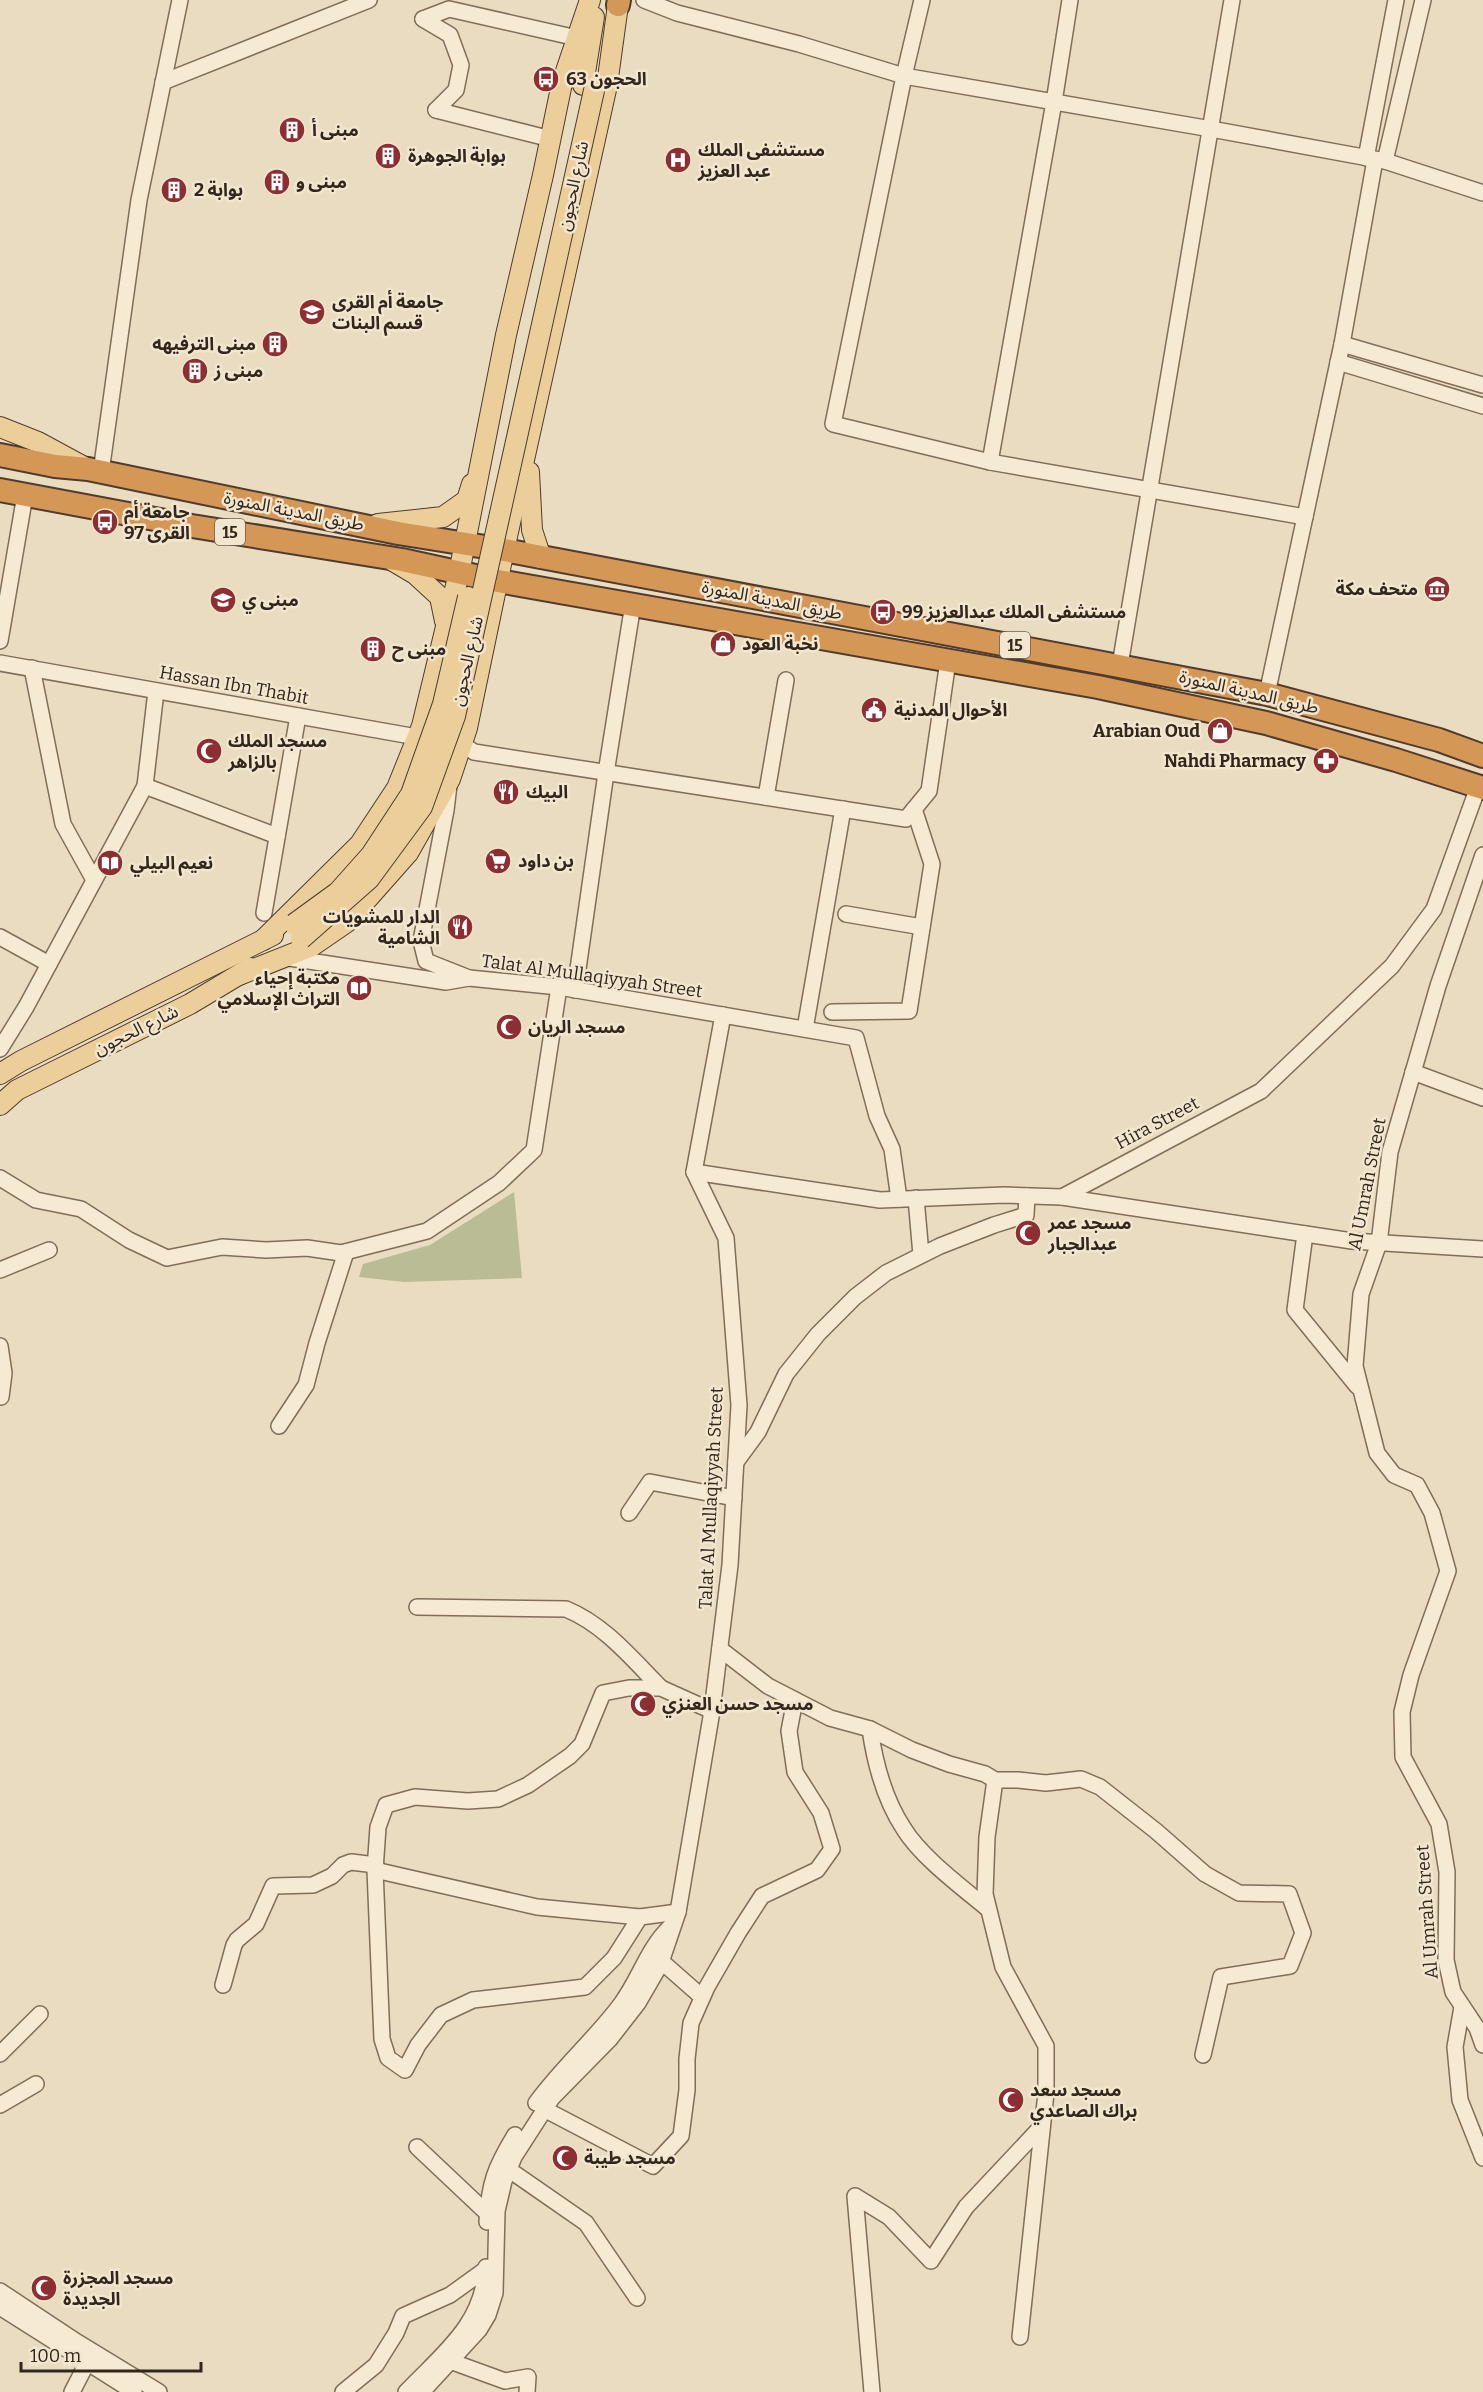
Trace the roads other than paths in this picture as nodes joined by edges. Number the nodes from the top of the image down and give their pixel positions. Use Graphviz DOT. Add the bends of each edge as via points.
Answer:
graph roads {
  1 [pos="180,0"];
  2 [pos="369,0"];
  3 [pos="590,0"];
  4 [pos="644,0"];
  5 [pos="922,0"];
  6 [pos="1070,0"];
  7 [pos="1233,0"];
  8 [pos="1396,0"];
  9 [pos="1423,0"];
  10 [pos="611,2"];
  11 [pos="577,38"];
  12 [pos="904,76"];
  13 [pos="163,82"];
  14 [pos="1054,102"];
  15 [pos="1211,129"];
  16 [pos="551,139"];
  17 [pos="1375,160"];
  18 [pos="1483,193"];
  19 [pos="1342,344"];
  20 [pos="1338,362"];
  21 [pos="1483,385"];
  22 [pos="1483,406"];
  23 [pos="0,427"];
  24 [pos="0,440"];
  25 [pos="527,445"];
  26 [pos="483,454"];
  27 [pos="0,455"];
  28 [pos="990,462"];
  29 [pos="0,463"];
  30 [pos="55,466"];
  31 [pos="94,471"];
  32 [pos="0,477"];
  33 [pos="0,490"];
  34 [pos="1150,490"];
  35 [pos="26,495"];
  36 [pos="75,504"];
  37 [pos="1305,517"];
  38 [pos="363,525"];
  39 [pos="465,544"];
  40 [pos="504,550"];
  41 [pos="385,557"];
  42 [pos="542,558"];
  43 [pos="459,573"];
  44 [pos="498,581"];
  45 [pos="633,604"];
  46 [pos="447,627"];
  47 [pos="0,641"];
  48 [pos="948,661"];
  49 [pos="0,663"];
  50 [pos="1120,665"];
  51 [pos="32,668"];
  52 [pos="786,680"];
  53 [pos="156,691"];
  54 [pos="1267,694"];
  55 [pos="298,716"];
  56 [pos="418,737"];
  57 [pos="462,744"];
  58 [pos="1483,756"];
  59 [pos="606,773"];
  60 [pos="450,779"];
  61 [pos="145,786"];
  62 [pos="1480,788"];
  63 [pos="766,797"];
  64 [pos="843,809"];
  65 [pos="914,809"];
  66 [pos="277,836"];
  67 [pos="1483,855"];
  68 [pos="94,880"];
  69 [pos="264,913"];
  70 [pos="846,914"];
  71 [pos="922,927"];
  72 [pos="297,931"];
  73 [pos="0,937"];
  74 [pos="263,940"];
  75 [pos="283,957"];
  76 [pos="49,964"];
  77 [pos="239,975"];
  78 [pos="469,978"];
  79 [pos="559,987"];
  80 [pos="575,990"];
  81 [pos="832,1012"];
  82 [pos="723,1015"];
  83 [pos="805,1029"];
  84 [pos="0,1050"];
  85 [pos="1413,1072"];
  86 [pos="0,1074"];
  87 [pos="1483,1098"];
  88 [pos="0,1104"];
  89 [pos="694,1172"];
  90 [pos="0,1178"];
  91 [pos="1027,1196"];
  92 [pos="1062,1197"];
  93 [pos="916,1198"];
  94 [pos="899,1199"];
  95 [pos="1305,1234"];
  96 [pos="1379,1243"];
  97 [pos="1483,1249"];
  98 [pos="49,1250"];
  99 [pos="346,1252"];
  100 [pos="921,1255"];
  101 [pos="0,1270"];
  102 [pos="0,1346"];
  103 [pos="1361,1390"];
  104 [pos="1,1397"];
  105 [pos="279,1426"];
  106 [pos="736,1462"];
  107 [pos="734,1498"];
  108 [pos="629,1513"];
  109 [pos="417,1607"];
  110 [pos="720,1649"];
  111 [pos="661,1688"];
  112 [pos="795,1700"];
  113 [pos="712,1711"];
  114 [pos="870,1729"];
  115 [pos="995,1780"];
  116 [pos="376,1867"];
  117 [pos="988,1909"];
  118 [pos="640,1917"];
  119 [pos="676,1918"];
  120 [pos="661,1961"];
  121 [pos="223,1985"];
  122 [pos="702,1997"];
  123 [pos="1462,2007"];
  124 [pos="40,2014"];
  125 [pos="1483,2045"];
  126 [pos="0,2054"];
  127 [pos="1203,2055"];
  128 [pos="36,2084"];
  129 [pos="0,2105"];
  130 [pos="544,2109"];
  131 [pos="1042,2126"];
  132 [pos="417,2147"];
  133 [pos="1483,2158"];
  134 [pos="508,2169"];
  135 [pos="488,2214"];
  136 [pos="486,2269"];
  137 [pos="0,2291"];
  138 [pos="637,2298"];
  139 [pos="0,2307"];
  140 [pos="1020,2337"];
  141 [pos="450,2361"];
  142 [pos="87,2363"];
  143 [pos="427,2391"];
  144 [pos="72,2392"];
  145 [pos="134,2392"];
  146 [pos="159,2392"];
  147 [pos="343,2392"];
  148 [pos="406,2392"];
  149 [pos="527,2392"];
  150 [pos="872,2392"];
  1 -- 13 [label="street"];
  2 -- 13 [label="street"];
  3 -- 11 [label="main road"];
  4 -- 12 [label="street" via="676,13"];
  5 -- 12 [label="street"];
  6 -- 14 [label="street"];
  7 -- 15 [label="street"];
  8 -- 17 [label="street"];
  9 -- 17 [label="street"];
  10 -- 25 [label="main road" via="607,85"];
  10 -- 72 [label="main road, شارع الحجون, bridge" via="604,44 589,86 455,716 422,807 369,879"];
  11 -- 16 [label="main road" via="562,83"];
  11 -- 16 [label="street" via="449,9 423,19 450,35 461,65 456,90 436,110"];
  12 -- 14 [label="street"];
  12 -- 28 [label="street" via="833,424"];
  13 -- 31 [label="street" via="139,200"];
  14 -- 15 [label="street"];
  14 -- 28 [label="street"];
  15 -- 17 [label="street"];
  15 -- 34 [label="street"];
  16 -- 26 [label="main road"];
  17 -- 18 [label="street"];
  17 -- 19 [label="street"];
  19 -- 20 [label="street"];
  19 -- 21 [label="street"];
  20 -- 22 [label="street"];
  20 -- 37 [label="street"];
  23 -- 31 [label="main road"];
  24 -- 30 [label="highway" via="35,452"];
  25 -- 40 [label="main road"];
  25 -- 42 [label="main road" via="532,530"];
  26 -- 38 [label="main road" via="467,500 444,517"];
  26 -- 39 [label="main road"];
  27 -- 30 [label="highway"];
  28 -- 34 [label="street"];
  29 -- 30 [label="highway" via="31,472"];
  30 -- 31 [label="highway, طريق المدينة المنورة / 15"];
  31 -- 38 [label="highway, طريق المدينة المنورة / 15"];
  32 -- 36 [label="highway, طريق المدينة المنورة / 15" via="42,486"];
  33 -- 35 [label="highway, طريق المدينة المنورة / 15"];
  34 -- 37 [label="street"];
  34 -- 50 [label="street"];
  35 -- 36 [label="highway, طريق المدينة المنورة / 15"];
  35 -- 47 [label="street"];
  36 -- 41 [label="highway, طريق المدينة المنورة / 15"];
  37 -- 54 [label="street"];
  38 -- 39 [label="highway, طريق المدينة المنورة / 15"];
  39 -- 40 [label="highway, طريق المدينة المنورة / 15"];
  39 -- 43 [label="main road"];
  40 -- 42 [label="highway, طريق المدينة المنورة / 15"];
  40 -- 44 [label="main road"];
  41 -- 43 [label="highway, طريق المدينة المنورة / 15"];
  41 -- 46 [label="main road" via="415,574 440,597"];
  42 -- 50 [label="highway, طريق المدينة المنورة / 15"];
  43 -- 44 [label="highway, طريق المدينة المنورة / 15"];
  43 -- 46 [label="main road"];
  44 -- 45 [label="highway, طريق المدينة المنورة / 15"];
  44 -- 57 [label="main road"];
  45 -- 48 [label="highway, طريق المدينة المنورة / 15"];
  45 -- 59 [label="street"];
  46 -- 56 [label="main road"];
  48 -- 62 [label="highway, طريق المدينة المنورة / 15" via="1098,687 1266,723"];
  48 -- 65 [label="street" via="929,791"];
  49 -- 51 [label="street, Hassan Ibn Thabit"];
  50 -- 54 [label="highway, طريق المدينة المنورة / 15"];
  51 -- 53 [label="street, Hassan Ibn Thabit"];
  51 -- 68 [label="street" via="63,824"];
  52 -- 63 [label="street"];
  53 -- 55 [label="street, Hassan Ibn Thabit"];
  53 -- 61 [label="street"];
  54 -- 58 [label="highway, طريق المدينة المنورة / 15" via="1439,740"];
  55 -- 56 [label="street, Hassan Ibn Thabit"];
  55 -- 66 [label="street"];
  56 -- 57 [label="street, Hassan Ibn Thabit"];
  56 -- 74 [label="main road" via="397,788 360,844"];
  57 -- 59 [label="street, Hassan Ibn Thabit" via="474,752"];
  57 -- 60 [label="main road"];
  59 -- 63 [label="street, Hassan Ibn Thabit"];
  59 -- 80 [label="street"];
  60 -- 75 [label="main road" via="408,853 347,922 312,946"];
  60 -- 78 [label="street, Talat Al Mullaqiyyah Street" via="421,941 426,961"];
  61 -- 66 [label="street"];
  61 -- 68 [label="street"];
  62 -- 92 [label="street, Hira Street" via="1434,909 1392,966 1261,1091"];
  63 -- 64 [label="street, Hassan Ibn Thabit"];
  64 -- 65 [label="street, Hassan Ibn Thabit" via="906,819"];
  64 -- 83 [label="street"];
  65 -- 71 [label="street" via="932,864"];
  66 -- 69 [label="street"];
  67 -- 85 [label="street, Al Umrah Street"];
  68 -- 76 [label="street"];
  70 -- 71 [label="street"];
  71 -- 81 [label="street" via="909,1011"];
  72 -- 74 [label="main road, شارع الحجون"];
  72 -- 77 [label="main road, شارع الحجون"];
  73 -- 76 [label="street"];
  74 -- 86 [label="main road, شارع الحجون"];
  75 -- 77 [label="main road"];
  75 -- 78 [label="street, Talat Al Mullaqiyyah Street" via="446,982"];
  76 -- 84 [label="street"];
  77 -- 88 [label="main road, شارع الحجون" via="190,1004 17,1090"];
  78 -- 79 [label="street, Talat Al Mullaqiyyah Street"];
  79 -- 80 [label="street, Talat Al Mullaqiyyah Street"];
  79 -- 99 [label="street" via="534,1150 499,1184 427,1231"];
  80 -- 82 [label="street, Talat Al Mullaqiyyah Street"];
  82 -- 83 [label="street"];
  82 -- 89 [label="street, Talat Al Mullaqiyyah Street"];
  83 -- 94 [label="street" via="856,1038 876,1116 892,1149"];
  85 -- 87 [label="street"];
  85 -- 96 [label="street, Al Umrah Street" via="1390,1152"];
  89 -- 94 [label="street, Hira Street" via="880,1200"];
  89 -- 106 [label="street, Talat Al Mullaqiyyah Street" via="726,1238 739,1405"];
  90 -- 99 [label="street" via="36,1200 81,1209 129,1240 167,1258 222,1247"];
  91 -- 92 [label="street, Hira Street"];
  91 -- 93 [label="street, Hira Street"];
  91 -- 100 [label="street" via="1026,1215"];
  92 -- 95 [label="street"];
  93 -- 94 [label="street, Hira Street"];
  93 -- 100 [label="street"];
  95 -- 96 [label="street"];
  95 -- 103 [label="street" via="1295,1310"];
  96 -- 97 [label="street"];
  96 -- 103 [label="street, Al Umrah Street" via="1361,1294 1355,1366"];
  98 -- 101 [label="street"];
  99 -- 105 [label="street" via="306,1384"];
  100 -- 106 [label="street" via="886,1273 818,1334 786,1374 759,1432"];
  102 -- 104 [label="street" via="4,1373"];
  103 -- 123 [label="street, Al Umrah Street" via="1377,1453 1394,1475 1417,1485 1432,1513 1448,1571 1402,1712 1403,1757 1439,1824 1448,1872 1446,1960 1453,1992"];
  106 -- 107 [label="street, Talat Al Mullaqiyyah Street"];
  107 -- 108 [label="street" via="650,1482"];
  107 -- 110 [label="street, Talat Al Mullaqiyyah Street"];
  109 -- 111 [label="street" via="566,1609 608,1634"];
  110 -- 112 [label="street" via="768,1686"];
  110 -- 113 [label="street, Talat Al Mullaqiyyah Street"];
  111 -- 113 [label="street"];
  111 -- 116 [label="street" via="603,1693 582,1744 528,1785 498,1799 415,1797 386,1805 378,1827"];
  112 -- 114 [label="street" via="830,1718"];
  112 -- 122 [label="street" via="789,1731 795,1772 821,1813 832,1849 817,1870 762,1896"];
  113 -- 119 [label="street, Talat Al Mullaqiyyah Street"];
  114 -- 115 [label="street" via="912,1750"];
  114 -- 117 [label="street" via="875,1762 890,1805 905,1832"];
  115 -- 117 [label="street" via="987,1837"];
  115 -- 127 [label="street" via="1046,1783 1081,1779 1100,1787 1206,1874 1239,1893 1288,1894 1303,1932 1290,1966 1221,1977"];
  116 -- 118 [label="street" via="537,1907"];
  116 -- 118 [label="street" via="382,2039 388,2058 405,2070 441,2015 473,2000 585,1988 614,1958"];
  116 -- 121 [label="street" via="345,1863 332,1876 313,1885 273,1886 256,1924 234,1945"];
  117 -- 131 [label="street" via="1003,1967 1046,2046"];
  118 -- 119 [label="street"];
  119 -- 120 [label="street, Talat Al Mullaqiyyah Street"];
  119 -- 135 [label="street" via="653,1947 618,2007 568,2062 519,2126 494,2174"];
  120 -- 122 [label="street"];
  120 -- 130 [label="street, Talat Al Mullaqiyyah Street" via="624,2022"];
  122 -- 130 [label="street" via="691,2023 681,2136 653,2166"];
  123 -- 125 [label="street, Al Umrah Street" via="1478,2028"];
  123 -- 133 [label="street" via="1455,2047 1460,2100"];
  124 -- 126 [label="street"];
  128 -- 129 [label="street"];
  130 -- 134 [label="street, Talat Al Mullaqiyyah Street"];
  131 -- 140 [label="street"];
  131 -- 150 [label="street" via="966,2207 931,2261 889,2217 855,2196"];
  132 -- 135 [label="street"];
  134 -- 138 [label="street" via="586,2223"];
  134 -- 141 [label="street, Talat Al Mullaqiyyah Street" via="497,2211 492,2304 479,2330"];
  135 -- 136 [label="street"];
  136 -- 147 [label="street" via="450,2295 403,2316 376,2365"];
  136 -- 148 [label="street" via="483,2294 470,2323"];
  137 -- 146 [label="street"];
  139 -- 142 [label="street"];
  141 -- 143 [label="street, Talat Al Mullaqiyyah Street"];
  141 -- 149 [label="street" via="505,2381 528,2377"];
  142 -- 144 [label="street"];
  142 -- 145 [label="street"];
}
